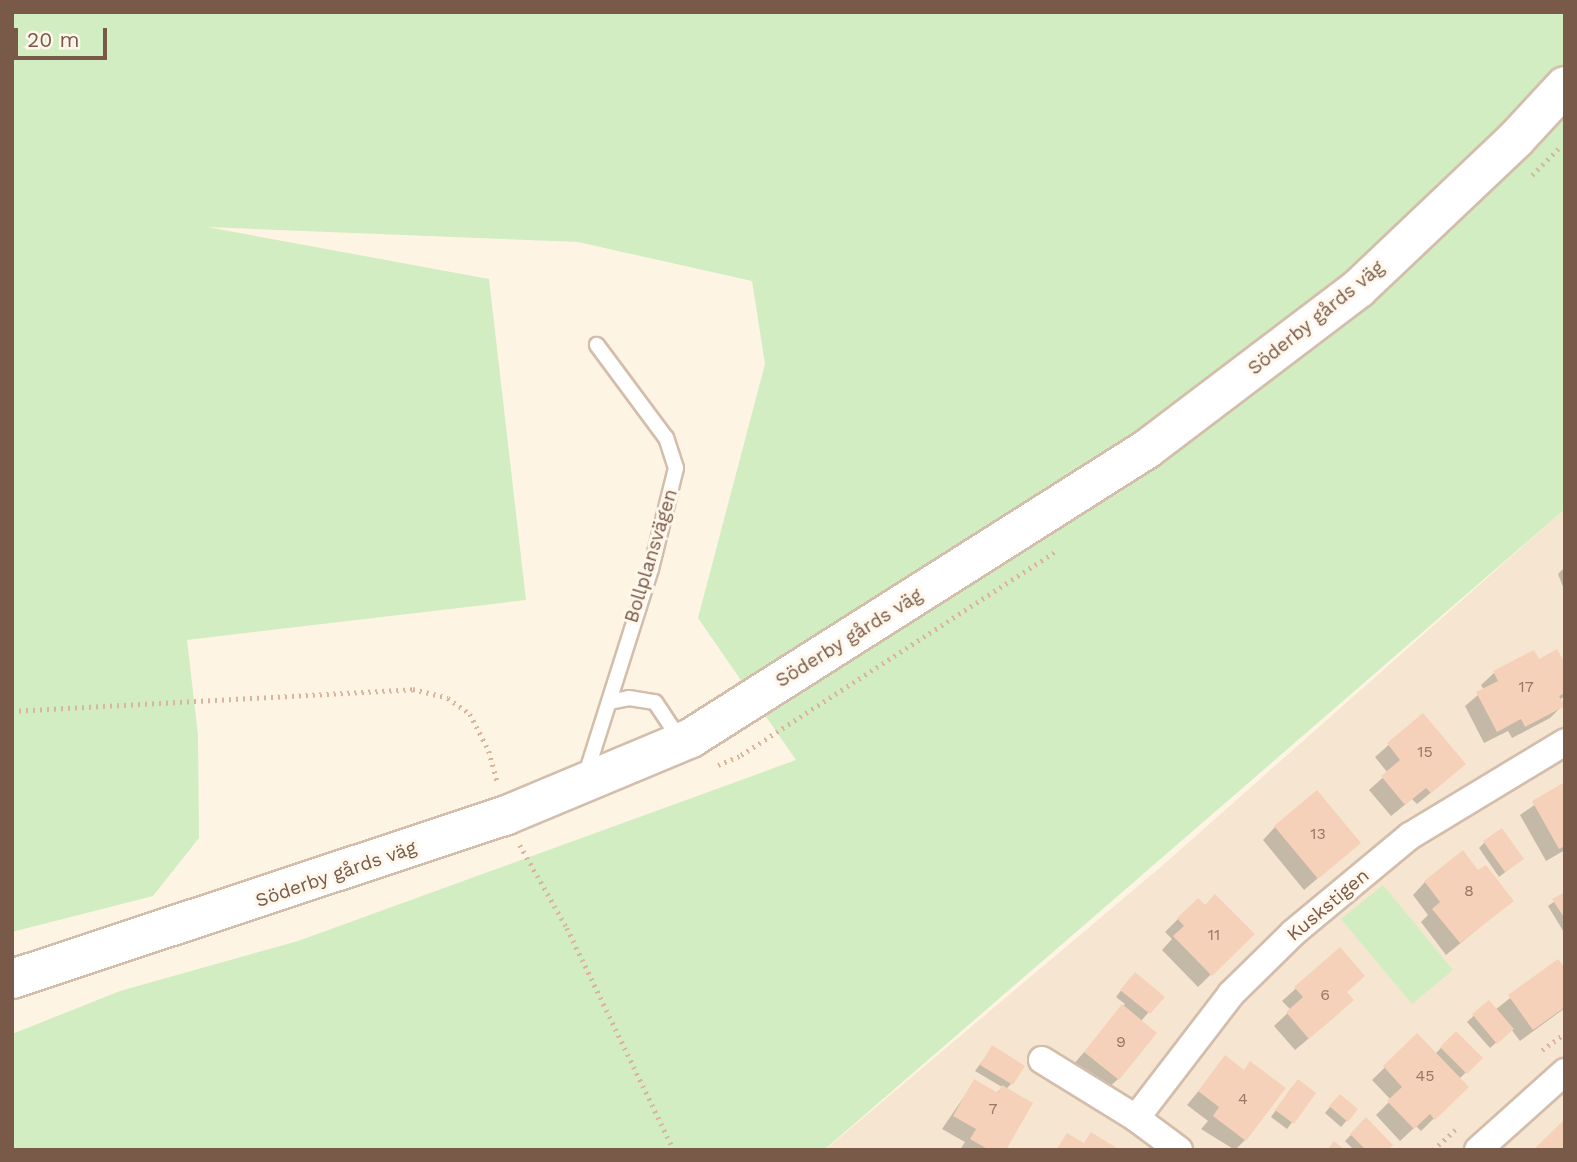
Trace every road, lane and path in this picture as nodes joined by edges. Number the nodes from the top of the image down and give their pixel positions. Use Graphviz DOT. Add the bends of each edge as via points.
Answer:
graph roads {
  1 [pos="1565,86"];
  2 [pos="597,345"];
  3 [pos="610,702"];
  4 [pos="12,710"];
  5 [pos="1565,741"];
  6 [pos="682,742"];
  7 [pos="582,785"];
  8 [pos="507,815"];
  9 [pos="12,979"];
  10 [pos="1042,1060"];
  11 [pos="1565,1072"];
  12 [pos="1136,1118"];
  13 [pos="674,1150"];
  14 [pos="1179,1150"];
  15 [pos="1478,1150"];
  1 -- 6 [label="main road, Söderby gårds väg" via="1517,139 1358,289 1147,449"];
  2 -- 3 [label="lane, Bollplansvägen" via="666,438 676,468 667,514"];
  3 -- 6 [label="lane" via="629,698 655,702"];
  3 -- 7 [label="lane, Bollplansvägen"];
  4 -- 8 [label="path" via="413,689 447,698 470,714 489,751"];
  5 -- 12 [label="street, Kuskstigen" via="1410,836 1293,933 1214,1014"];
  6 -- 7 [label="main road, Söderby gårds väg"];
  7 -- 8 [label="main road, Söderby gårds väg"];
  8 -- 9 [label="main road, Söderby gårds väg"];
  8 -- 13 [label="path"];
  10 -- 12 [label="street"];
  11 -- 15 [label="street"];
  12 -- 14 [label="street"];
}
